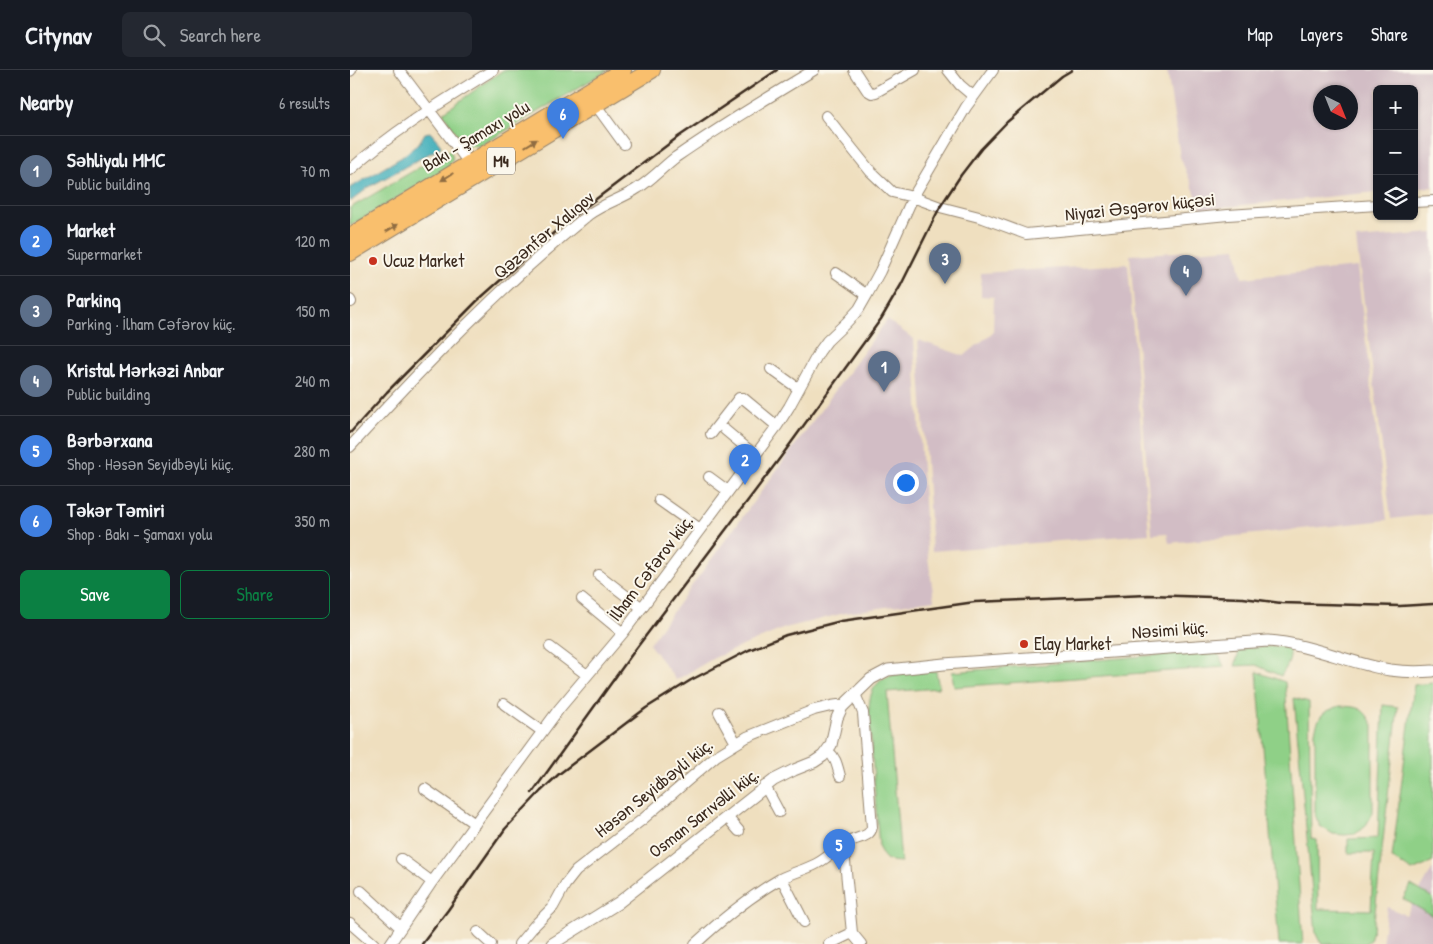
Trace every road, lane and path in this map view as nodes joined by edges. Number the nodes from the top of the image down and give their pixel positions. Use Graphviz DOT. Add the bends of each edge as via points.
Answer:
graph roads {
  1 [pos="399,70"];
  2 [pos="493,70"];
  3 [pos="624,70"];
  4 [pos="652,70"];
  5 [pos="814,70"];
  6 [pos="854,70"];
  7 [pos="915,70"];
  8 [pos="948,70"];
  9 [pos="993,70"];
  10 [pos="973,96"];
  11 [pos="595,104"];
  12 [pos="429,110"];
  13 [pos="826,116"];
  14 [pos="624,144"];
  15 [pos="469,164"];
  16 [pos="350,170"];
  17 [pos="913,197"];
  18 [pos="1433,201"];
  19 [pos="1418,202"];
  20 [pos="1373,205"];
  21 [pos="350,236"];
  22 [pos="350,253"];
  23 [pos="836,273"];
  24 [pos="867,295"];
  25 [pos="770,369"];
  26 [pos="799,389"];
  27 [pos="777,426"];
  28 [pos="725,430"];
  29 [pos="711,434"];
  30 [pos="350,447"];
  31 [pos="755,455"];
  32 [pos="709,477"];
  33 [pos="728,490"];
  34 [pos="659,500"];
  35 [pos="700,529"];
  36 [pos="600,575"];
  37 [pos="582,600"];
  38 [pos="642,608"];
  39 [pos="623,633"];
  40 [pos="550,647"];
  41 [pos="1433,671"];
  42 [pos="587,675"];
  43 [pos="855,694"];
  44 [pos="504,704"];
  45 [pos="842,707"];
  46 [pos="719,712"];
  47 [pos="542,732"];
  48 [pos="736,743"];
  49 [pos="828,751"];
  50 [pos="840,776"];
  51 [pos="765,786"];
  52 [pos="425,788"];
  53 [pos="779,812"];
  54 [pos="727,817"];
  55 [pos="475,824"];
  56 [pos="738,830"];
  57 [pos="845,846"];
  58 [pos="401,860"];
  59 [pos="782,879"];
  60 [pos="432,882"];
  61 [pos="361,892"];
  62 [pos="804,922"];
  63 [pos="350,923"];
  64 [pos="401,928"];
  65 [pos="478,932"];
  66 [pos="852,933"];
  67 [pos="558,942"];
  68 [pos="836,942"];
  69 [pos="374,944"];
  70 [pos="390,944"];
  71 [pos="491,944"];
  72 [pos="519,944"];
  73 [pos="695,944"];
  74 [pos="860,944"];
  1 -- 12 [label="street"];
  2 -- 12 [label="street"];
  3 -- 15 [label="highway, Bakı - Şamaxı yolu / M4"];
  4 -- 11 [label="highway, Bakı - Şamaxı yolu / M4"];
  5 -- 30 [label="street, Qəzənfər Xalıqov" via="696,144 637,189 590,214 467,323"];
  6 -- 7 [label="street" via="872,93"];
  8 -- 10 [label="street"];
  9 -- 10 [label="street, İlham Cəfərov küç."];
  10 -- 17 [label="street, İlham Cəfərov küç."];
  11 -- 14 [label="street"];
  22 -- 11 [label="highway, Bakı - Şamaxı yolu / M4, one-way"];
  12 -- 15 [label="street"];
  12 -- 16 [label="street"];
  13 -- 17 [label="street, Niyazi Əsgərov küçəsi" via="882,183 892,192"];
  15 -- 21 [label="highway, Bakı - Şamaxı yolu / M4, one-way"];
  17 -- 20 [label="street, Niyazi Əsgərov küçəsi" via="1026,234"];
  17 -- 24 [label="street, İlham Cəfərov küç."];
  18 -- 19 [label="street"];
  23 -- 24 [label="street"];
  24 -- 26 [label="street, İlham Cəfərov küç." via="859,309 823,347"];
  25 -- 26 [label="street"];
  26 -- 27 [label="street, İlham Cəfərov küç."];
  27 -- 29 [label="street" via="739,398"];
  27 -- 31 [label="street, İlham Cəfərov küç."];
  28 -- 31 [label="street"];
  31 -- 33 [label="street, İlham Cəfərov küç."];
  32 -- 33 [label="street"];
  33 -- 35 [label="street, İlham Cəfərov küç."];
  34 -- 35 [label="street"];
  35 -- 38 [label="street, İlham Cəfərov küç."];
  36 -- 38 [label="street"];
  37 -- 39 [label="street"];
  38 -- 39 [label="street, İlham Cəfərov küç."];
  39 -- 42 [label="street, İlham Cəfərov küç."];
  40 -- 42 [label="street"];
  41 -- 43 [label="street, Nəsimi küç." via="1390,670 1294,644 1259,641 896,668 880,674"];
  42 -- 47 [label="street, İlham Cəfərov küç."];
  43 -- 45 [label="street"];
  43 -- 57 [label="street" via="863,713 872,827 868,835 853,839"];
  44 -- 47 [label="street"];
  45 -- 48 [label="street, Həsən Seyidbəyli küç." via="814,710"];
  45 -- 49 [label="street"];
  46 -- 48 [label="street"];
  47 -- 55 [label="street, İlham Cəfərov küç."];
  48 -- 72 [label="street, Həsən Seyidbəyli küç." via="576,871 553,906"];
  49 -- 50 [label="street" via="836,760"];
  49 -- 51 [label="street, Osman Sarıvəlli küç." via="819,759"];
  51 -- 53 [label="street"];
  51 -- 54 [label="street, Osman Sarıvəlli küç."];
  52 -- 55 [label="street"];
  54 -- 56 [label="street"];
  54 -- 67 [label="street, Osman Sarıvəlli küç." via="618,903"];
  55 -- 60 [label="street, İlham Cəfərov küç."];
  57 -- 59 [label="street" via="815,865"];
  57 -- 66 [label="street"];
  58 -- 60 [label="street"];
  59 -- 62 [label="street"];
  59 -- 73 [label="street" via="758,893"];
  60 -- 64 [label="street, İlham Cəfərov küç."];
  61 -- 64 [label="street"];
  63 -- 69 [label="street"];
  64 -- 70 [label="street, İlham Cəfərov küç."];
  65 -- 71 [label="street"];
  66 -- 68 [label="street"];
  66 -- 74 [label="street"];
}
